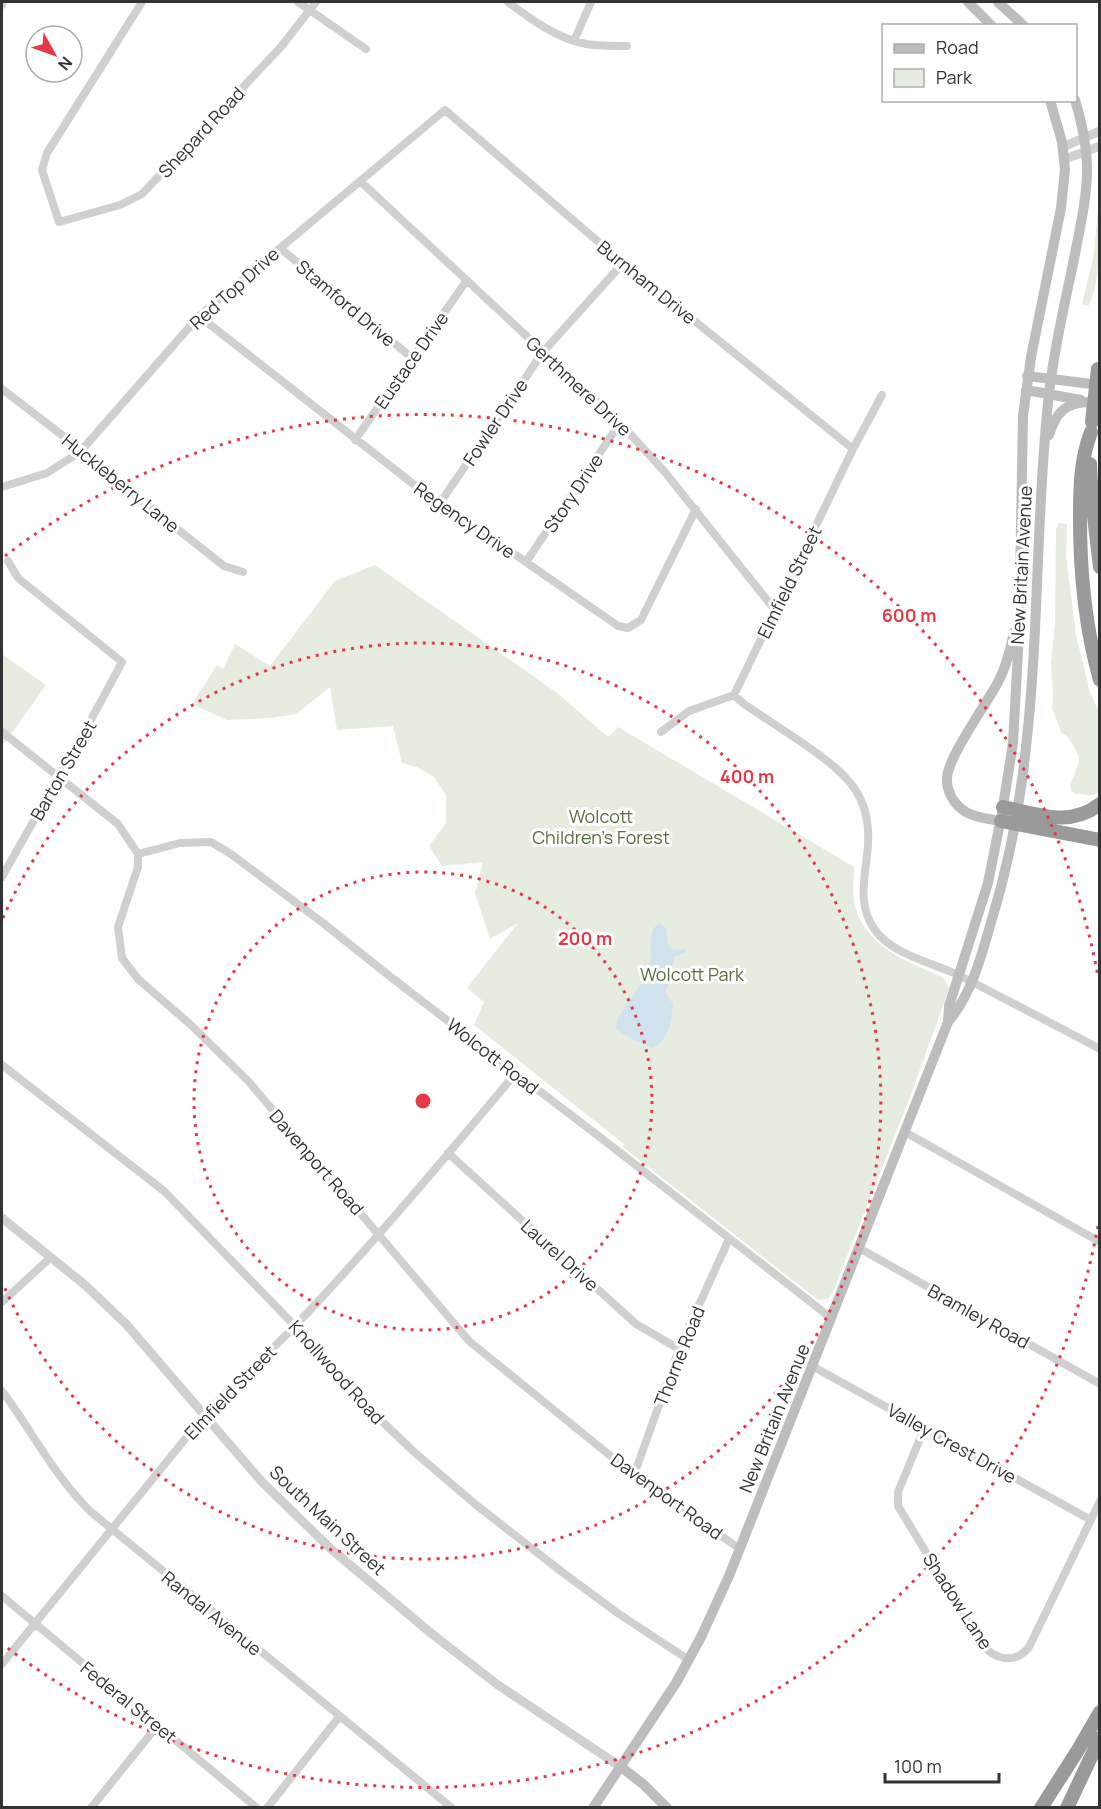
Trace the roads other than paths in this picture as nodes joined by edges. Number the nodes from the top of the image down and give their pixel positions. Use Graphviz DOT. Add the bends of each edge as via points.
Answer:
graph roads {
  1 [pos="142,2"];
  2 [pos="298,2"];
  3 [pos="316,2"];
  4 [pos="508,2"];
  5 [pos="591,2"];
  6 [pos="968,2"];
  7 [pos="998,2"];
  8 [pos="311,10"];
  9 [pos="990,24"];
  10 [pos="1022,24"];
  11 [pos="574,41"];
  12 [pos="627,46"];
  13 [pos="366,49"];
  14 [pos="1051,102"];
  15 [pos="1075,102"];
  16 [pos="445,110"];
  17 [pos="1100,132"];
  18 [pos="1084,138"];
  19 [pos="1100,146"];
  20 [pos="1063,147"];
  21 [pos="1086,151"];
  22 [pos="1065,159"];
  23 [pos="360,182"];
  24 [pos="280,248"];
  25 [pos="623,263"];
  26 [pos="467,280"];
  27 [pos="199,316"];
  28 [pos="543,352"];
  29 [pos="412,358"];
  30 [pos="1099,364"];
  31 [pos="1028,376"];
  32 [pos="1050,379"];
  33 [pos="1100,385"];
  34 [pos="2,389"];
  35 [pos="1026,390"];
  36 [pos="1048,394"];
  37 [pos="882,395"];
  38 [pos="1095,403"];
  39 [pos="620,423"];
  40 [pos="1091,427"];
  41 [pos="355,440"];
  42 [pos="853,449"];
  43 [pos="80,452"];
  44 [pos="1044,452"];
  45 [pos="2,487"];
  46 [pos="440,502"];
  47 [pos="696,509"];
  48 [pos="8,561"];
  49 [pos="526,562"];
  50 [pos="1100,567"];
  51 [pos="243,572"];
  52 [pos="776,610"];
  53 [pos="1019,611"];
  54 [pos="1100,680"];
  55 [pos="734,695"];
  56 [pos="2,732"];
  57 [pos="661,732"];
  58 [pos="58,776"];
  59 [pos="1100,804"];
  60 [pos="1009,816"];
  61 [pos="1100,840"];
  62 [pos="138,854"];
  63 [pos="2,877"];
  64 [pos="960,976"];
  65 [pos="971,982"];
  66 [pos="948,1022"];
  67 [pos="1100,1049"];
  68 [pos="2,1065"];
  69 [pos="515,1074"];
  70 [pos="905,1132"];
  71 [pos="448,1153"];
  72 [pos="2,1218"];
  73 [pos="378,1234"];
  74 [pos="729,1239"];
  75 [pos="1100,1242"];
  76 [pos="859,1248"];
  77 [pos="51,1257"];
  78 [pos="2,1302"];
  79 [pos="831,1318"];
  80 [pos="296,1326"];
  81 [pos="679,1349"];
  82 [pos="812,1366"];
  83 [pos="1100,1384"];
  84 [pos="2,1391"];
  85 [pos="205,1416"];
  86 [pos="924,1429"];
  87 [pos="634,1475"];
  88 [pos="1100,1501"];
  89 [pos="1091,1520"];
  90 [pos="111,1530"];
  91 [pos="740,1549"];
  92 [pos="2,1596"];
  93 [pos="34,1624"];
  94 [pos="689,1660"];
  95 [pos="2,1664"];
  96 [pos="1100,1712"];
  97 [pos="339,1716"];
  98 [pos="158,1726"];
  99 [pos="1100,1738"];
  100 [pos="621,1767"];
  101 [pos="91,1808"];
  102 [pos="257,1808"];
  103 [pos="267,1808"];
  104 [pos="452,1808"];
  105 [pos="593,1808"];
  106 [pos="667,1808"];
  107 [pos="1041,1808"];
  108 [pos="1067,1808"];
  1 -- 8 [label="street, Shepard Road" via="47,153 42,170 59,222 120,205 142,194"];
  2 -- 8 [label="street"];
  3 -- 8 [label="street, Shepard Road"];
  4 -- 11 [label="street"];
  5 -- 11 [label="street"];
  6 -- 9 [label="main road"];
  7 -- 10 [label="main road"];
  8 -- 13 [label="street"];
  11 -- 12 [label="street"];
  14 -- 20 [label="main road, New Britain Avenue"];
  15 -- 18 [label="main road, New Britain Avenue"];
  16 -- 23 [label="street, Red Top Drive"];
  16 -- 25 [label="street, Burnham Drive"];
  17 -- 18 [label="street"];
  18 -- 20 [label="street"];
  18 -- 21 [label="main road, New Britain Avenue"];
  19 -- 21 [label="street"];
  20 -- 22 [label="main road, New Britain Avenue"];
  21 -- 22 [label="street"];
  21 -- 32 [label="main road, New Britain Avenue" via="1083,207"];
  22 -- 31 [label="main road, New Britain Avenue" via="1062,202"];
  23 -- 24 [label="street, Red Top Drive"];
  23 -- 26 [label="street, Gerthmere Drive"];
  24 -- 27 [label="street, Red Top Drive"];
  24 -- 29 [label="street, Stamford Drive"];
  25 -- 28 [label="street, Fowler Drive"];
  25 -- 42 [label="street, Burnham Drive"];
  26 -- 28 [label="street, Gerthmere Drive"];
  26 -- 29 [label="street, Eustace Drive"];
  27 -- 41 [label="street, Regency Drive"];
  27 -- 43 [label="street, Red Top Drive"];
  28 -- 39 [label="street, Gerthmere Drive"];
  28 -- 46 [label="street, Fowler Drive"];
  29 -- 41 [label="street, Eustace Drive"];
  30 -- 40 [label="highway, bridge"];
  31 -- 32 [label="main road"];
  31 -- 35 [label="main road, New Britain Avenue"];
  32 -- 33 [label="main road"];
  32 -- 36 [label="main road, New Britain Avenue"];
  34 -- 43 [label="street, Huckleberry Lane"];
  35 -- 36 [label="main road"];
  35 -- 53 [label="main road, New Britain Avenue"];
  36 -- 38 [label="main road"];
  36 -- 44 [label="main road, New Britain Avenue"];
  37 -- 42 [label="street, Elmfield Street"];
  38 -- 44 [label="main road" via="1075,403 1059,412"];
  39 -- 47 [label="street, Gerthmere Drive"];
  39 -- 49 [label="street, Story Drive"];
  40 -- 50 [label="highway" via="1090,479"];
  40 -- 54 [label="highway" via="1081,471 1081,567 1086,621"];
  41 -- 46 [label="street, Regency Drive"];
  42 -- 52 [label="street, Elmfield Street"];
  43 -- 45 [label="street, Red Top Drive" via="47,473"];
  43 -- 51 [label="street, Huckleberry Lane" via="224,566"];
  44 -- 60 [label="main road, New Britain Avenue" via="1029,724"];
  46 -- 49 [label="street, Regency Drive"];
  47 -- 49 [label="street, Regency Drive" via="641,620 628,628 618,626"];
  47 -- 52 [label="street, Gerthmere Drive"];
  48 -- 58 [label="street, Barton Street" via="18,578 122,662"];
  52 -- 55 [label="street, Elmfield Street"];
  53 -- 60 [label="main road, New Britain Avenue"];
  53 -- 60 [label="main road" via="999,680 951,764 947,778 949,792 960,808 974,816"];
  55 -- 57 [label="street" via="689,711"];
  55 -- 64 [label="street" via="838,768 853,786 865,809 869,829 863,895 875,930 899,950"];
  56 -- 58 [label="street"];
  58 -- 62 [label="street" via="118,824"];
  58 -- 63 [label="street, Barton Street"];
  59 -- 60 [label="highway" via="1069,818"];
  60 -- 61 [label="highway"];
  60 -- 64 [label="main road, New Britain Avenue"];
  60 -- 65 [label="main road, New Britain Avenue" via="997,902"];
  62 -- 69 [label="street, Wolcott Road" via="180,843 211,842 323,923"];
  62 -- 73 [label="street, Davenport Road" via="138,867 118,927 122,958 138,979 249,1082"];
  64 -- 65 [label="street"];
  64 -- 66 [label="main road, New Britain Avenue" via="949,1006"];
  65 -- 66 [label="main road, New Britain Avenue" via="959,1010"];
  65 -- 67 [label="street"];
  66 -- 70 [label="main road, New Britain Avenue"];
  68 -- 80 [label="street, Knollwood Road" via="164,1191"];
  69 -- 71 [label="street, Elmfield Street"];
  69 -- 74 [label="street, Wolcott Road"];
  70 -- 75 [label="street"];
  70 -- 76 [label="main road, New Britain Avenue"];
  71 -- 73 [label="street, Elmfield Street"];
  71 -- 81 [label="street, Laurel Drive" via="636,1324"];
  72 -- 77 [label="street, South Main Street"];
  73 -- 80 [label="street, Elmfield Street"];
  73 -- 87 [label="street, Davenport Road" via="469,1341"];
  74 -- 79 [label="street, Wolcott Road"];
  74 -- 81 [label="street, Thorne Road"];
  76 -- 79 [label="main road, New Britain Avenue"];
  76 -- 83 [label="street, Bramley Road"];
  77 -- 78 [label="street"];
  77 -- 85 [label="street, South Main Street" via="126,1324"];
  79 -- 82 [label="main road, New Britain Avenue"];
  80 -- 85 [label="street, Elmfield Street"];
  80 -- 94 [label="street, Knollwood Road" via="363,1403 436,1472 569,1578"];
  81 -- 87 [label="street, Thorne Road"];
  82 -- 86 [label="street, Valley Crest Drive"];
  82 -- 91 [label="main road, New Britain Avenue"];
  84 -- 90 [label="street, Randal Avenue" via="68,1487"];
  85 -- 90 [label="street, Elmfield Street"];
  85 -- 100 [label="street, South Main Street" via="268,1488 330,1549 498,1685"];
  86 -- 89 [label="street, Valley Crest Drive"];
  86 -- 89 [label="street, Shadow Lane" via="898,1492 898,1506 981,1643 995,1656 1017,1657 1029,1647"];
  87 -- 91 [label="street, Davenport Road"];
  88 -- 89 [label="street, Shadow Lane"];
  90 -- 93 [label="street, Elmfield Street"];
  90 -- 97 [label="street, Randal Avenue"];
  91 -- 94 [label="main road, New Britain Avenue"];
  92 -- 93 [label="street, Federal Street"];
  93 -- 95 [label="street, Elmfield Street"];
  93 -- 98 [label="street, Federal Street"];
  94 -- 100 [label="main road, New Britain Avenue"];
  96 -- 107 [label="highway"];
  97 -- 103 [label="street"];
  97 -- 104 [label="street, Randal Avenue"];
  98 -- 101 [label="street"];
  98 -- 102 [label="street, Federal Street"];
  99 -- 108 [label="highway"];
  100 -- 105 [label="main road, New Britain Avenue"];
  100 -- 106 [label="main road, South Main Street"];
}
